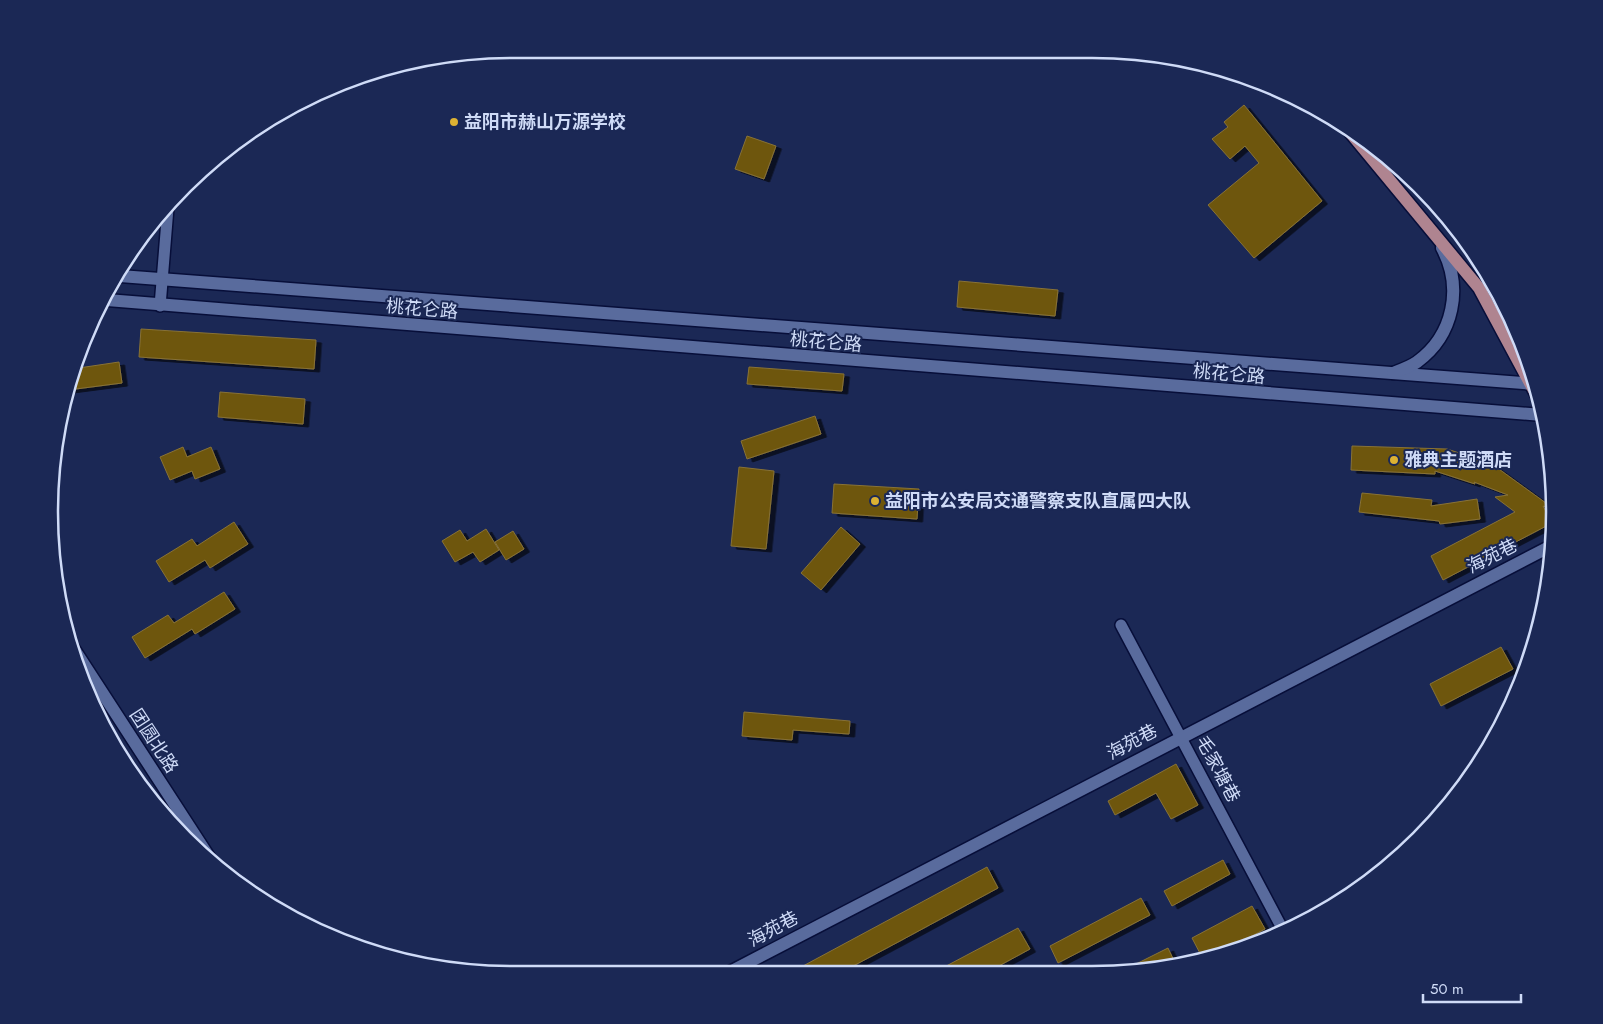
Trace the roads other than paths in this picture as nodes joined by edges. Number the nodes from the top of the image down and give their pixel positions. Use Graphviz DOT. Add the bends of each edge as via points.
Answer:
graph roads {
  1 [pos="1362,147"];
  2 [pos="167,215"];
  3 [pos="1436,237"];
  4 [pos="123,276"];
  5 [pos="162,280"];
  6 [pos="110,300"];
  7 [pos="160,306"];
  8 [pos="1517,355"];
  9 [pos="1391,374"];
  10 [pos="1527,384"];
  11 [pos="1535,415"];
  12 [pos="1544,550"];
  13 [pos="1121,625"];
  14 [pos="85,666"];
  15 [pos="1181,736"];
  16 [pos="198,840"];
  17 [pos="1280,925"];
  18 [pos="740,966"];
  1 -- 3 [label="main road"];
  2 -- 5 [label="street"];
  3 -- 8 [label="main road" via="1480,288"];
  3 -- 9 [label="main road" via="1450,262 1455,290 1450,317 1437,342 1417,362"];
  4 -- 5 [label="main road, 桃花仑路"];
  5 -- 7 [label="street"];
  5 -- 9 [label="main road, 桃花仑路"];
  6 -- 7 [label="main road, 桃花仑路"];
  7 -- 11 [label="main road, 桃花仑路"];
  9 -- 10 [label="main road, 桃花仑路"];
  12 -- 15 [label="main road, 海苑巷"];
  13 -- 15 [label="street, 毛家塘巷"];
  14 -- 16 [label="main road, 团圆北路"];
  15 -- 17 [label="street, 毛家塘巷"];
  15 -- 18 [label="main road, 海苑巷"];
}
